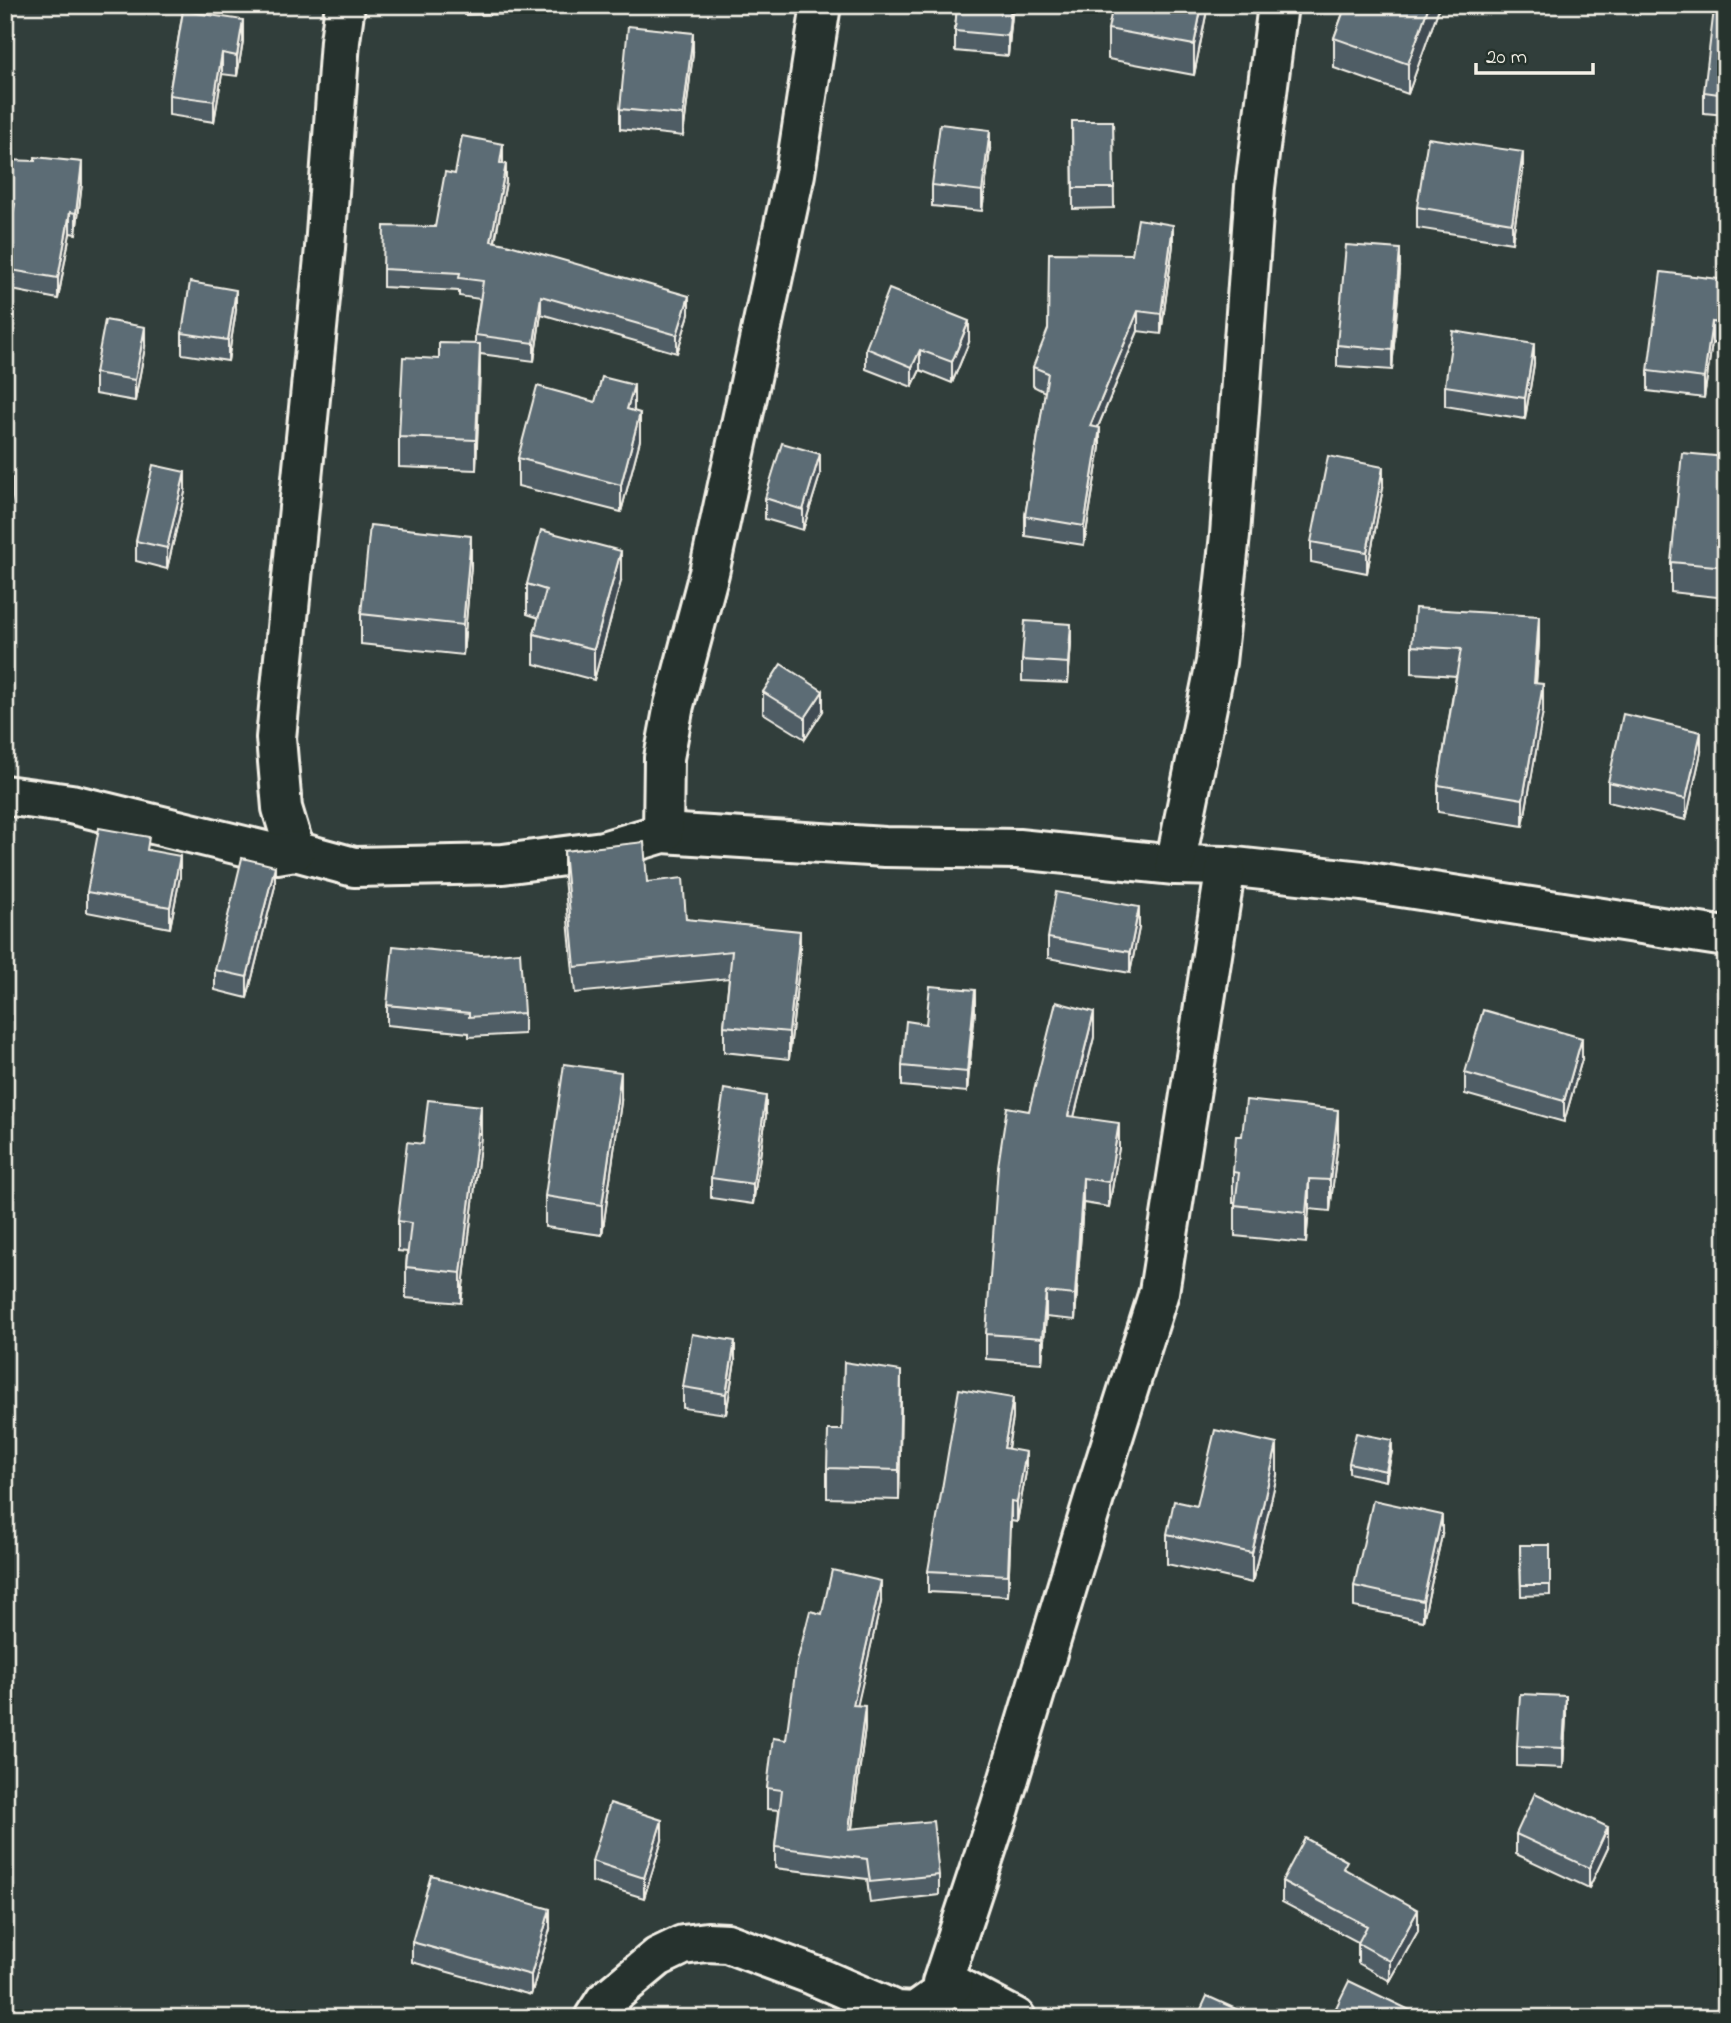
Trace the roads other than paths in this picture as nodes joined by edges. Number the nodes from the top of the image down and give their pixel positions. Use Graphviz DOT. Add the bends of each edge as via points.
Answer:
graph roads {
  1 [pos="345,5"];
  2 [pos="821,5"];
  3 [pos="1278,5"];
  4 [pos="5,795"];
  5 [pos="663,833"];
  6 [pos="295,851"];
  7 [pos="1175,865"];
  8 [pos="1226,866"];
  9 [pos="1726,937"];
  10 [pos="953,1985"];
  11 [pos="594,2018"];
  12 [pos="1016,2018"];
  1 -- 6 [label="street" via="276,738 282,808"];
  2 -- 5 [label="street" via="795,174 709,573 674,705 664,758"];
  3 -- 7 [label="street" via="1255,187 1230,535 1216,662"];
  4 -- 6 [label="street" via="71,804 277,853"];
  5 -- 6 [label="street" via="603,851 503,864 355,867"];
  5 -- 7 [label="street" via="885,847 1018,849"];
  7 -- 8 [label="street"];
  8 -- 9 [label="street" via="1363,881"];
  8 -- 10 [label="street" via="1159,1293 942,1983"];
  10 -- 11 [label="street" via="915,2012 896,2011 727,1943 707,1942 683,1945 659,1957 605,2001"];
  10 -- 12 [label="street"];
}
